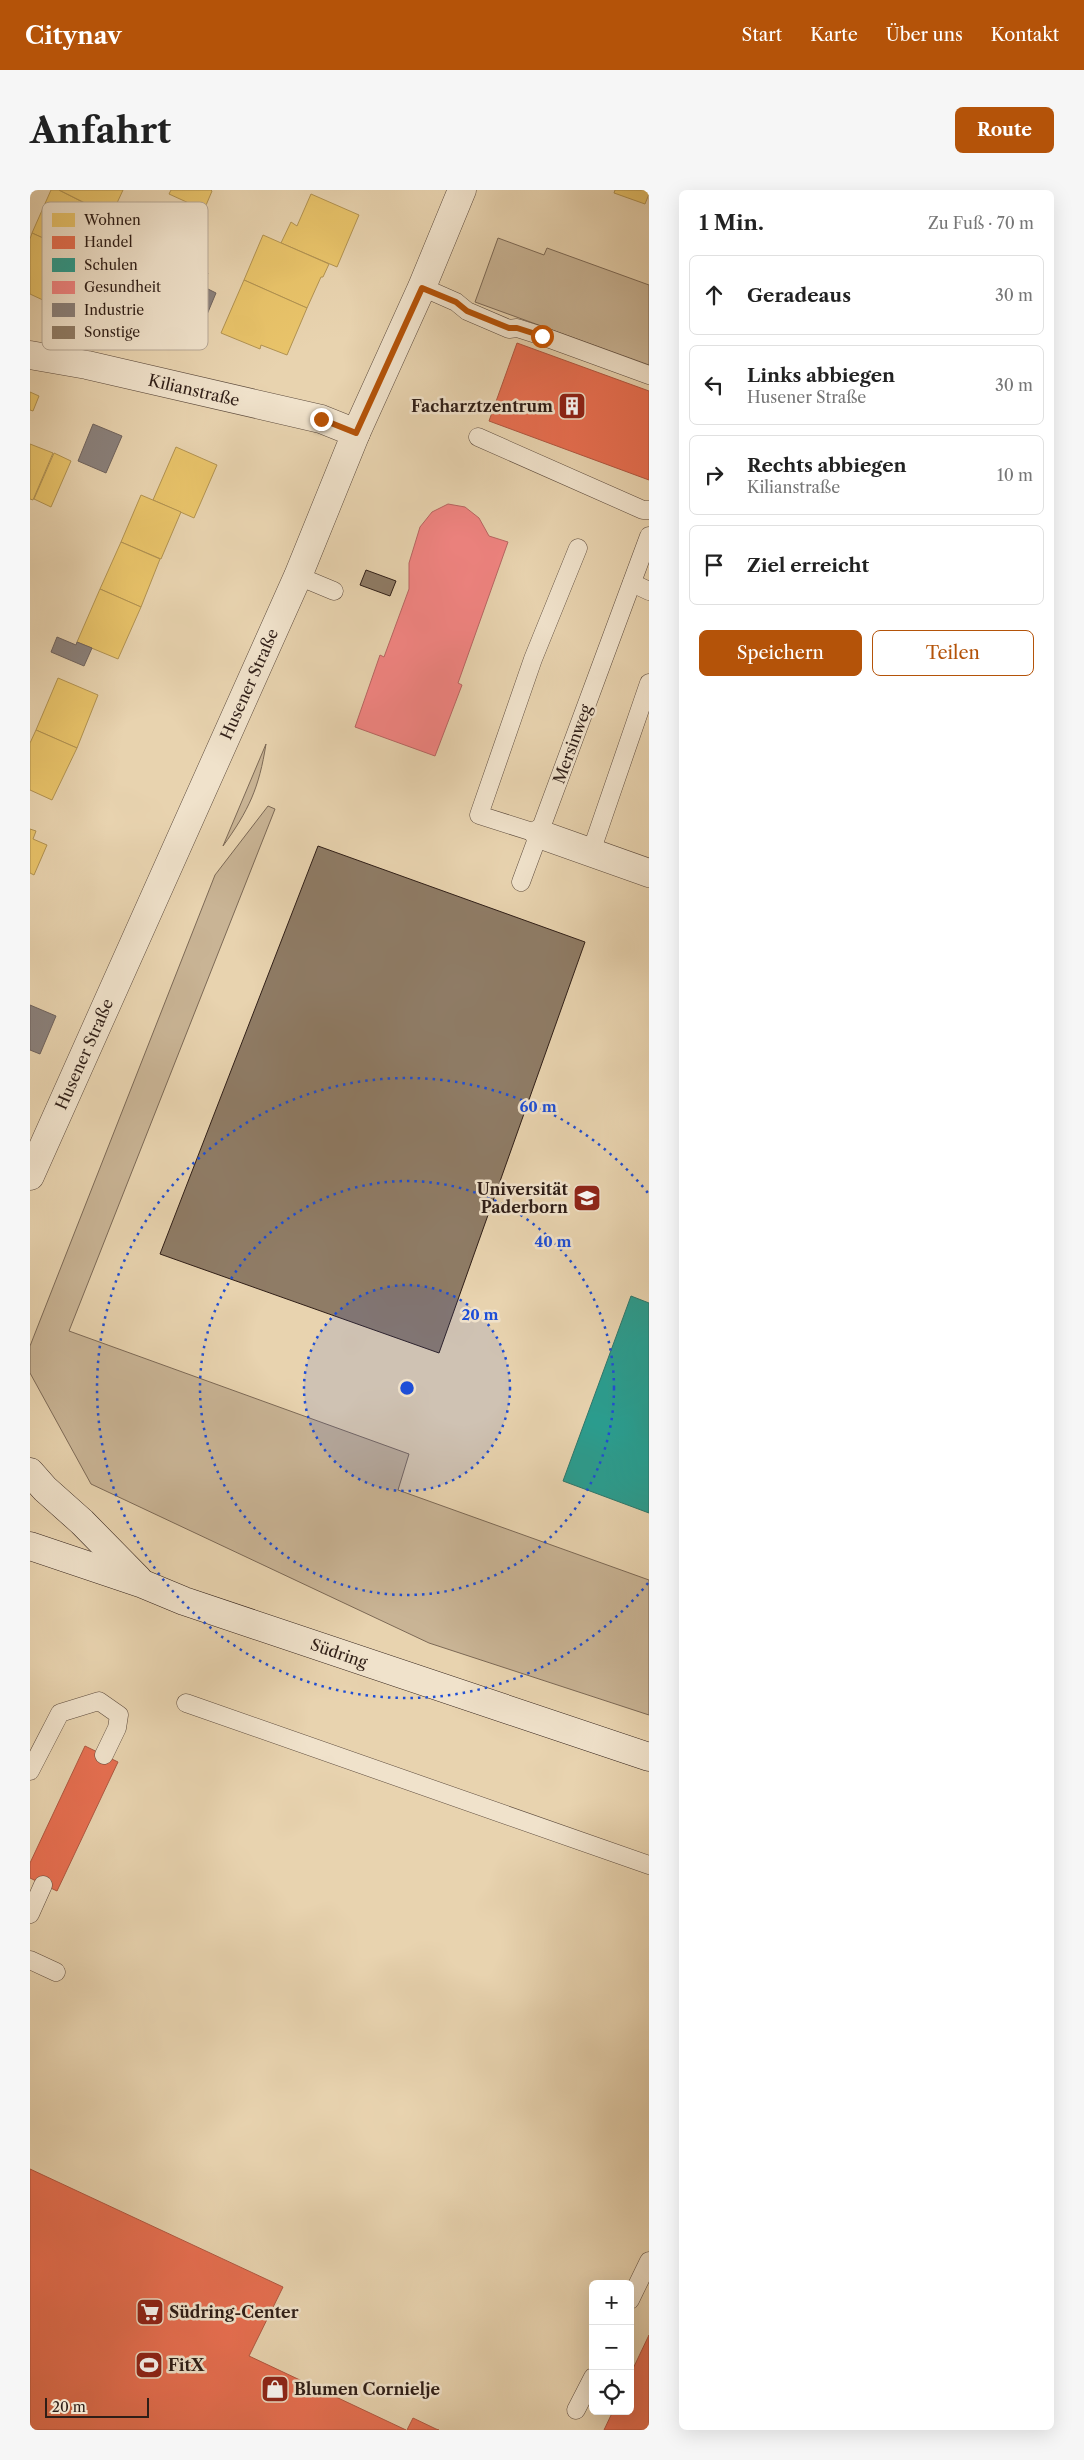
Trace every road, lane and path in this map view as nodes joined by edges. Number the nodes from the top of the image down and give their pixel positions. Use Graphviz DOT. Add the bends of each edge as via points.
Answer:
graph roads {
  1 [pos="462,190"];
  2 [pos="422,288"];
  3 [pos="30,355"];
  4 [pos="649,375"];
  5 [pos="356,433"];
  6 [pos="478,437"];
  7 [pos="649,510"];
  8 [pos="647,540"];
  9 [pos="578,548"];
  10 [pos="298,576"];
  11 [pos="632,583"];
  12 [pos="334,591"];
  13 [pos="649,591"];
  14 [pos="649,683"];
  15 [pos="539,834"];
  16 [pos="590,852"];
  17 [pos="649,873"];
  18 [pos="521,882"];
  19 [pos="30,1176"];
  20 [pos="30,1472"];
  21 [pos="30,1546"];
  22 [pos="142,1584"];
  23 [pos="186,1703"];
  24 [pos="104,1755"];
  25 [pos="649,1757"];
  26 [pos="30,1771"];
  27 [pos="649,1865"];
  28 [pos="43,1885"];
  29 [pos="30,1914"];
  30 [pos="30,1960"];
  31 [pos="56,1972"];
  32 [pos="649,2261"];
  33 [pos="634,2292"];
  34 [pos="589,2385"];
  35 [pos="576,2410"];
  1 -- 2 [label="street, Husener Straße"];
  2 -- 4 [label="lane" via="509,328 542,336"];
  2 -- 5 [label="street, Husener Straße"];
  3 -- 5 [label="street, Kilianstraße" via="87,365 311,417"];
  5 -- 10 [label="street, Husener Straße"];
  6 -- 7 [label="lane"];
  8 -- 11 [label="lane, Mersinweg"];
  9 -- 15 [label="lane" via="533,660 479,815"];
  10 -- 12 [label="lane"];
  10 -- 19 [label="street, Husener Straße"];
  11 -- 13 [label="lane"];
  11 -- 15 [label="lane, Mersinweg"];
  14 -- 16 [label="lane"];
  15 -- 16 [label="street"];
  15 -- 18 [label="lane, Mersinweg"];
  16 -- 17 [label="street"];
  20 -- 22 [label="street"];
  21 -- 22 [label="street, Südring"];
  22 -- 25 [label="street, Südring"];
  23 -- 27 [label="lane"];
  24 -- 26 [label="lane" via="117,1728 119,1714 98,1701 60,1713"];
  28 -- 29 [label="lane"];
  30 -- 31 [label="lane"];
  32 -- 33 [label="lane"];
  34 -- 35 [label="lane"];
}
